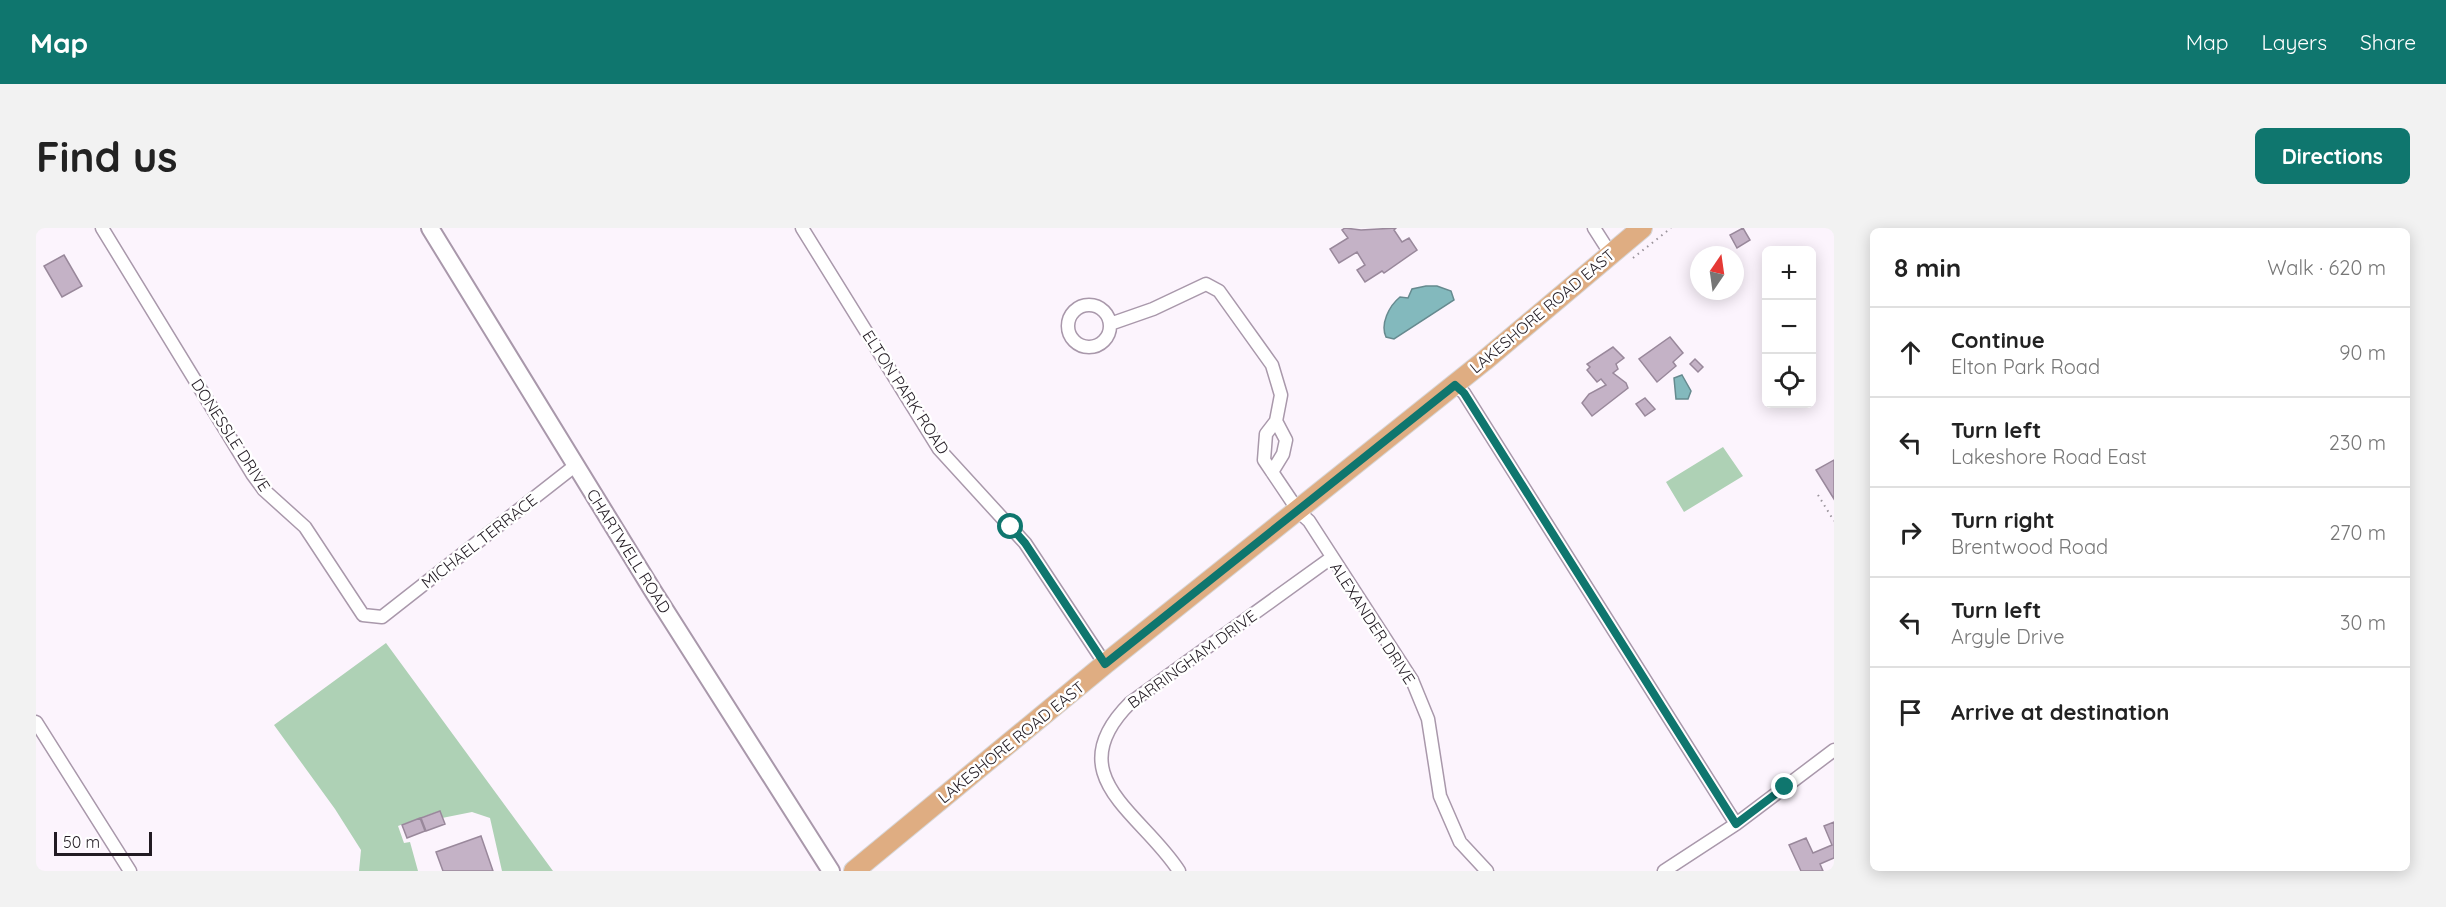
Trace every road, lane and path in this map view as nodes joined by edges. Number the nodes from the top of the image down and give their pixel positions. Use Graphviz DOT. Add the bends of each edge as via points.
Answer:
graph roads {
  1 [pos="102,228"];
  2 [pos="430,228"];
  3 [pos="802,228"];
  4 [pos="1594,228"];
  5 [pos="1642,228"];
  6 [pos="1610,253"];
  7 [pos="1110,324"];
  8 [pos="1455,385"];
  9 [pos="1276,421"];
  10 [pos="576,465"];
  11 [pos="1272,472"];
  12 [pos="1818,495"];
  13 [pos="1299,512"];
  14 [pos="1834,521"];
  15 [pos="1331,558"];
  16 [pos="382,617"];
  17 [pos="1105,664"];
  18 [pos="36,722"];
  19 [pos="1834,750"];
  20 [pos="1736,824"];
  21 [pos="130,871"];
  22 [pos="831,871"];
  23 [pos="854,871"];
  24 [pos="1179,871"];
  25 [pos="1487,871"];
  26 [pos="1664,871"];
  1 -- 16 [label="street, DONESSLE DRIVE" via="253,475 305,527 363,615"];
  2 -- 10 [label="street, CHARTWELL ROAD"];
  3 -- 17 [label="street, ELTON PARK ROAD" via="939,449 1025,543"];
  4 -- 6 [label="street"];
  5 -- 6 [label="main road, LAKESHORE ROAD EAST"];
  6 -- 8 [label="main road, LAKESHORE ROAD EAST"];
  7 -- 9 [label="street" via="1206,284 1219,291 1272,365 1281,395"];
  8 -- 13 [label="main road, LAKESHORE ROAD EAST"];
  8 -- 20 [label="street" via="1464,393"];
  9 -- 11 [label="street" via="1286,440"];
  9 -- 11 [label="street" via="1266,434 1264,460"];
  10 -- 16 [label="street, MICHAEL TERRACE"];
  10 -- 22 [label="street, CHARTWELL ROAD"];
  11 -- 13 [label="street, ALEXANDER DRIVE"];
  12 -- 14 [label="path"];
  13 -- 15 [label="street, ALEXANDER DRIVE" via="1309,521"];
  13 -- 17 [label="main road, LAKESHORE ROAD EAST"];
  15 -- 24 [label="street, BARRINGHAM DRIVE" via="1130,703 1106,733 1101,757 1110,790"];
  15 -- 25 [label="street, ALEXANDER DRIVE" via="1412,680 1428,719 1440,796 1460,843"];
  17 -- 23 [label="main road, LAKESHORE ROAD EAST"];
  18 -- 21 [label="street"];
  19 -- 20 [label="street"];
  20 -- 26 [label="street"];
}
